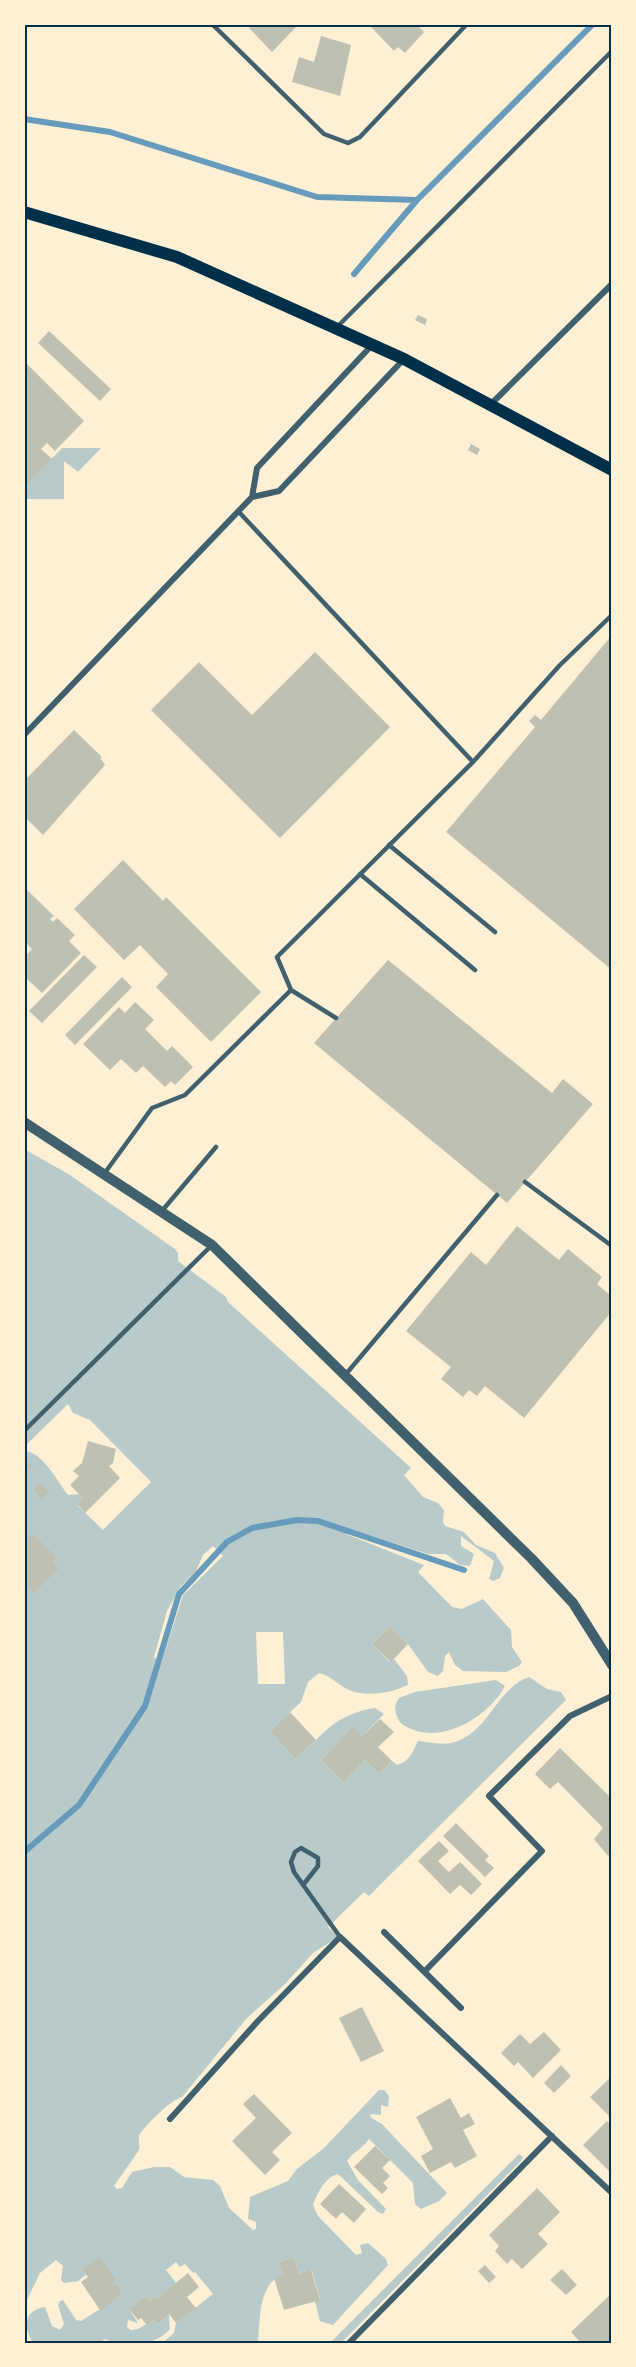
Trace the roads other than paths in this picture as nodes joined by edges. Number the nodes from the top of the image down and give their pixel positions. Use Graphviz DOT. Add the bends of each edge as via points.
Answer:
graph roads {
  1 [pos="212,24"];
  2 [pos="467,24"];
  3 [pos="612,51"];
  4 [pos="24,212"];
  5 [pos="612,284"];
  6 [pos="336,329"];
  7 [pos="372,345"];
  8 [pos="404,359"];
  9 [pos="491,404"];
  10 [pos="612,470"];
  11 [pos="252,497"];
  12 [pos="238,511"];
  13 [pos="612,615"];
  14 [pos="24,735"];
  15 [pos="473,762"];
  16 [pos="389,845"];
  17 [pos="360,874"];
  18 [pos="495,932"];
  19 [pos="475,970"];
  20 [pos="291,990"];
  21 [pos="336,1018"];
  22 [pos="24,1122"];
  23 [pos="216,1147"];
  24 [pos="104,1175"];
  25 [pos="525,1182"];
  26 [pos="497,1195"];
  27 [pos="161,1212"];
  28 [pos="212,1245"];
  29 [pos="612,1246"];
  30 [pos="343,1377"];
  31 [pos="24,1431"];
  32 [pos="600,1646"];
  33 [pos="612,1665"];
  34 [pos="612,1674"];
  35 [pos="612,1696"];
  36 [pos="303,1885"];
  37 [pos="384,1932"];
  38 [pos="340,1937"];
  39 [pos="425,1971"];
  40 [pos="460,2008"];
  41 [pos="170,2119"];
  42 [pos="552,2136"];
  43 [pos="612,2193"];
  44 [pos="349,2343"];
  1 -- 2 [label="lane" via="324,134 348,143 360,137"];
  3 -- 6 [label="lane"];
  4 -- 6 [label="main road" via="177,257"];
  5 -- 9 [label="street"];
  6 -- 7 [label="main road"];
  7 -- 8 [label="main road"];
  7 -- 11 [label="street" via="257,468"];
  8 -- 9 [label="main road"];
  8 -- 11 [label="street" via="279,490"];
  9 -- 10 [label="main road"];
  11 -- 12 [label="street"];
  12 -- 14 [label="street"];
  12 -- 15 [label="lane"];
  13 -- 15 [label="lane" via="560,665"];
  15 -- 16 [label="lane"];
  16 -- 17 [label="lane"];
  16 -- 18 [label="lane"];
  17 -- 19 [label="lane"];
  17 -- 20 [label="lane" via="277,957"];
  20 -- 21 [label="lane"];
  20 -- 24 [label="lane" via="185,1095 152,1108"];
  22 -- 24 [label="street"];
  23 -- 27 [label="lane"];
  24 -- 27 [label="street"];
  25 -- 29 [label="lane"];
  26 -- 30 [label="lane"];
  27 -- 28 [label="street"];
  28 -- 30 [label="street"];
  28 -- 31 [label="lane"];
  30 -- 32 [label="street" via="515,1542 573,1604"];
  32 -- 33 [label="street"];
  32 -- 34 [label="street"];
  35 -- 39 [label="street" via="570,1716 489,1796 542,1851"];
  36 -- 36 [label="lane" via="291,1862 295,1852 302,1848 318,1858 318,1866"];
  36 -- 38 [label="lane"];
  37 -- 39 [label="street"];
  38 -- 41 [label="street"];
  38 -- 42 [label="street"];
  39 -- 40 [label="street"];
  42 -- 43 [label="street"];
  42 -- 44 [label="street"];
}
